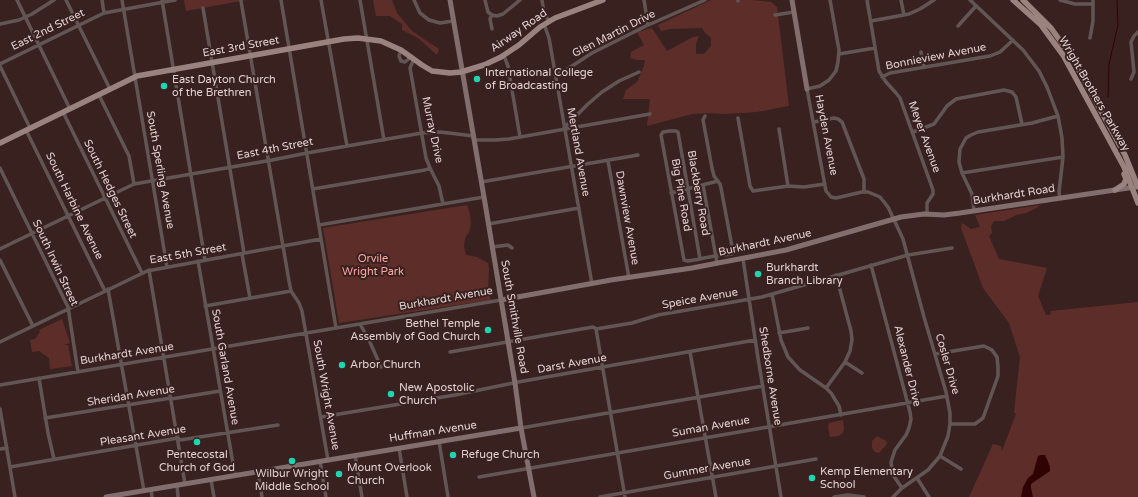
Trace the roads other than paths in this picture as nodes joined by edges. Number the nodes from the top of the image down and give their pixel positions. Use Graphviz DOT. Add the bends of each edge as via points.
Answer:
graph roads {
  1 [pos="17,0"];
  2 [pos="54,0"];
  3 [pos="66,0"];
  4 [pos="102,0"];
  5 [pos="122,0"];
  6 [pos="175,0"];
  7 [pos="281,0"];
  8 [pos="321,0"];
  9 [pos="360,0"];
  10 [pos="414,0"];
  11 [pos="450,0"];
  12 [pos="486,0"];
  13 [pos="520,0"];
  14 [pos="542,0"];
  15 [pos="603,0"];
  16 [pos="644,0"];
  17 [pos="705,0"];
  18 [pos="792,0"];
  19 [pos="830,0"];
  20 [pos="867,0"];
  21 [pos="901,0"];
  22 [pos="934,0"];
  23 [pos="970,0"];
  24 [pos="1013,0"];
  25 [pos="1023,0"];
  26 [pos="1060,0"];
  27 [pos="162,1"];
  28 [pos="241,1"];
  29 [pos="1093,2"];
  30 [pos="976,6"];
  31 [pos="203,8"];
  32 [pos="124,9"];
  33 [pos="794,12"];
  34 [pos="104,13"];
  35 [pos="492,15"];
  36 [pos="775,15"];
  37 [pos="904,15"];
  38 [pos="25,17"];
  39 [pos="871,20"];
  40 [pos="453,21"];
  41 [pos="547,23"];
  42 [pos="0,24"];
  43 [pos="648,25"];
  44 [pos="78,26"];
  45 [pos="958,26"];
  46 [pos="492,29"];
  47 [pos="1138,32"];
  48 [pos="1090,38"];
  49 [pos="366,39"];
  50 [pos="1013,40"];
  51 [pos="328,42"];
  52 [pos="38,45"];
  53 [pos="875,48"];
  54 [pos="289,49"];
  55 [pos="401,50"];
  56 [pos="921,52"];
  57 [pos="839,54"];
  58 [pos="251,56"];
  59 [pos="504,56"];
  60 [pos="412,58"];
  61 [pos="212,62"];
  62 [pos="490,62"];
  63 [pos="0,65"];
  64 [pos="924,67"];
  65 [pos="174,69"];
  66 [pos="461,72"];
  67 [pos="639,72"];
  68 [pos="555,75"];
  69 [pos="135,77"];
  70 [pos="882,77"];
  71 [pos="1131,79"];
  72 [pos="110,89"];
  73 [pos="807,89"];
  74 [pos="99,95"];
  75 [pos="70,109"];
  76 [pos="63,112"];
  77 [pos="650,114"];
  78 [pos="704,116"];
  79 [pos="1058,116"];
  80 [pos="738,118"];
  81 [pos="814,122"];
  82 [pos="1022,124"];
  83 [pos="564,128"];
  84 [pos="28,129"];
  85 [pos="779,129"];
  86 [pos="676,131"];
  87 [pos="913,132"];
  88 [pos="422,133"];
  89 [pos="520,137"];
  90 [pos="474,138"];
  91 [pos="384,140"];
  92 [pos="0,143"];
  93 [pos="346,146"];
  94 [pos="307,153"];
  95 [pos="638,155"];
  96 [pos="1063,157"];
  97 [pos="1119,158"];
  98 [pos="268,161"];
  99 [pos="608,161"];
  100 [pos="571,167"];
  101 [pos="0,168"];
  102 [pos="229,168"];
  103 [pos="430,168"];
  104 [pos="962,173"];
  105 [pos="191,174"];
  106 [pos="152,181"];
  107 [pos="718,181"];
  108 [pos="481,182"];
  109 [pos="134,184"];
  110 [pos="825,184"];
  111 [pos="703,185"];
  112 [pos="788,186"];
  113 [pos="1137,186"];
  114 [pos="313,189"];
  115 [pos="687,189"];
  116 [pos="1115,190"];
  117 [pos="671,192"];
  118 [pos="864,192"];
  119 [pos="484,197"];
  120 [pos="105,198"];
  121 [pos="1060,198"];
  122 [pos="1138,203"];
  123 [pos="442,204"];
  124 [pos="579,208"];
  125 [pos="974,211"];
  126 [pos="927,214"];
  127 [pos="68,216"];
  128 [pos="893,219"];
  129 [pos="488,224"];
  130 [pos="319,225"];
  131 [pos="32,233"];
  132 [pos="322,239"];
  133 [pos="282,245"];
  134 [pos="492,247"];
  135 [pos="512,248"];
  136 [pos="952,248"];
  137 [pos="0,249"];
  138 [pos="243,254"];
  139 [pos="908,255"];
  140 [pos="717,256"];
  141 [pos="700,259"];
  142 [pos="743,259"];
  143 [pos="0,260"];
  144 [pos="205,260"];
  145 [pos="198,261"];
  146 [pos="717,263"];
  147 [pos="872,265"];
  148 [pos="167,267"];
  149 [pos="149,270"];
  150 [pos="142,273"];
  151 [pos="836,275"];
  152 [pos="629,278"];
  153 [pos="592,284"];
  154 [pos="106,290"];
  155 [pos="291,291"];
  156 [pos="772,294"];
  157 [pos="250,298"];
  158 [pos="749,299"];
  159 [pos="501,300"];
  160 [pos="206,306"];
  161 [pos="68,309"];
  162 [pos="360,324"];
  163 [pos="33,326"];
  164 [pos="336,328"];
  165 [pos="808,328"];
  166 [pos="596,329"];
  167 [pos="306,333"];
  168 [pos="779,333"];
  169 [pos="755,340"];
  170 [pos="0,342"];
  171 [pos="508,342"];
  172 [pos="213,349"];
  173 [pos="450,352"];
  174 [pos="690,352"];
  175 [pos="935,354"];
  176 [pos="164,358"];
  177 [pos="845,362"];
  178 [pos="121,365"];
  179 [pos="381,368"];
  180 [pos="603,368"];
  181 [pos="78,372"];
  182 [pos="862,373"];
  183 [pos="39,378"];
  184 [pos="515,383"];
  185 [pos="0,385"];
  186 [pos="762,386"];
  187 [pos="826,388"];
  188 [pos="220,391"];
  189 [pos="947,396"];
  190 [pos="698,397"];
  191 [pos="171,398"];
  192 [pos="908,403"];
  193 [pos="129,405"];
  194 [pos="0,409"];
  195 [pos="611,412"];
  196 [pos="841,415"];
  197 [pos="321,417"];
  198 [pos="45,418"];
  199 [pos="950,424"];
  200 [pos="278,425"];
  201 [pos="769,426"];
  202 [pos="521,428"];
  203 [pos="228,432"];
  204 [pos="178,438"];
  205 [pos="706,438"];
  206 [pos="439,441"];
  207 [pos="136,445"];
  208 [pos="7,448"];
  209 [pos="399,448"];
  210 [pos="0,449"];
  211 [pos="618,453"];
  212 [pos="355,455"];
  213 [pos="940,456"];
  214 [pos="54,459"];
  215 [pos="816,459"];
  216 [pos="328,460"];
  217 [pos="320,461"];
  218 [pos="776,466"];
  219 [pos="10,467"];
  220 [pos="529,468"];
  221 [pos="961,469"];
  222 [pos="258,472"];
  223 [pos="235,475"];
  224 [pos="478,477"];
  225 [pos="712,478"];
  226 [pos="917,478"];
  227 [pos="211,480"];
  228 [pos="185,484"];
  229 [pos="177,485"];
  230 [pos="902,488"];
  231 [pos="151,490"];
  232 [pos="144,491"];
  233 [pos="129,495"];
  234 [pos="625,495"];
  235 [pos="15,497"];
  236 [pos="110,497"];
  237 [pos="152,497"];
  238 [pos="178,497"];
  239 [pos="214,497"];
  240 [pos="262,497"];
  241 [pos="326,497"];
  242 [pos="362,497"];
  243 [pos="407,497"];
  244 [pos="448,497"];
  245 [pos="534,497"];
  246 [pos="600,497"];
  247 [pos="716,497"];
  248 [pos="781,497"];
  249 [pos="834,497"];
  250 [pos="864,497"];
  251 [pos="893,497"];
  252 [pos="929,497"];
  1 -- 38 [label="street"];
  2 -- 38 [label="street"];
  3 -- 44 [label="street"];
  4 -- 34 [label="street"];
  5 -- 32 [label="street, South Sperling Avenue"];
  6 -- 27 [label="street, East 2nd Street"];
  7 -- 54 [label="street"];
  8 -- 51 [label="street"];
  9 -- 49 [label="street"];
  10 -- 40 [label="street" via="420,13 429,20 440,23"];
  11 -- 40 [label="street, South Smithville Road"];
  12 -- 35 [label="street" via="488,12"];
  13 -- 35 [label="street" via="500,15"];
  14 -- 41 [label="street, Mertland Avenue"];
  15 -- 41 [label="main road, Airway Road"];
  16 -- 43 [label="street"];
  17 -- 43 [label="street, Glen Martin Drive"];
  18 -- 33 [label="street, Hayden Avenue"];
  19 -- 57 [label="street"];
  20 -- 39 [label="street, Meyer Avenue"];
  21 -- 37 [label="street"];
  22 -- 37 [label="street"];
  23 -- 30 [label="street"];
  24 -- 97 [label="main road, Wright Brothers Parkway" via="1041,26 1060,51"];
  25 -- 113 [label="main road, Wright Brothers Parkway" via="1051,28 1071,56 1125,155"];
  26 -- 29 [label="street" via="1075,4"];
  27 -- 32 [label="street, East 2nd Street"];
  27 -- 65 [label="street"];
  28 -- 58 [label="street, South Wright Avenue"];
  29 -- 48 [label="street"];
  30 -- 45 [label="street"];
  30 -- 50 [label="street"];
  31 -- 61 [label="street"];
  32 -- 34 [label="street, East 2nd Street"];
  32 -- 69 [label="street, South Sperling Avenue"];
  33 -- 36 [label="street"];
  33 -- 73 [label="street, Hayden Avenue"];
  34 -- 44 [label="street, East 2nd Street"];
  35 -- 46 [label="street"];
  37 -- 39 [label="street"];
  38 -- 42 [label="street"];
  38 -- 52 [label="street"];
  39 -- 53 [label="street, Meyer Avenue"];
  40 -- 66 [label="street, South Smithville Road"];
  41 -- 59 [label="main road, Airway Road"];
  41 -- 68 [label="street, Mertland Avenue"];
  43 -- 68 [label="street, Glen Martin Drive"];
  44 -- 52 [label="street, East 2nd Street"];
  44 -- 72 [label="street"];
  47 -- 71 [label="street" via="1131,42 1134,72"];
  49 -- 51 [label="main road, East 3rd Street" via="352,38"];
  49 -- 55 [label="main road, East 3rd Street"];
  49 -- 91 [label="street"];
  50 -- 64 [label="street, Bonnieview Avenue" via="1000,52 990,56"];
  50 -- 79 [label="street" via="1039,71"];
  51 -- 54 [label="main road, East 3rd Street"];
  51 -- 93 [label="street"];
  52 -- 63 [label="street, East 2nd Street"];
  52 -- 75 [label="street"];
  53 -- 57 [label="street"];
  53 -- 70 [label="street, Meyer Avenue"];
  54 -- 58 [label="main road, East 3rd Street"];
  54 -- 94 [label="street"];
  55 -- 60 [label="main road, East 3rd Street"];
  55 -- 60 [label="street" via="401,61 405,62"];
  56 -- 64 [label="street"];
  57 -- 73 [label="street" via="832,77 820,86"];
  58 -- 61 [label="main road, East 3rd Street"];
  58 -- 98 [label="street, South Wright Avenue"];
  59 -- 62 [label="main road, Airway Road"];
  59 -- 89 [label="street"];
  60 -- 66 [label="main road, East 3rd Street" via="432,71 450,74"];
  60 -- 88 [label="street, Murray Drive" via="410,68"];
  61 -- 65 [label="main road, East 3rd Street"];
  61 -- 102 [label="street"];
  62 -- 66 [label="main road, East 3rd Street"];
  63 -- 84 [label="street, South Harbine Avenue"];
  64 -- 70 [label="street, Bonnieview Avenue" via="890,73"];
  65 -- 69 [label="main road, East 3rd Street"];
  65 -- 105 [label="street"];
  66 -- 90 [label="street, South Smithville Road"];
  67 -- 83 [label="street" via="602,92"];
  68 -- 83 [label="street, Mertland Avenue"];
  69 -- 72 [label="main road, East 3rd Street"];
  69 -- 106 [label="street, South Sperling Avenue"];
  70 -- 87 [label="street, Meyer Avenue" via="898,95"];
  72 -- 74 [label="main road, East 3rd Street"];
  73 -- 81 [label="street, Hayden Avenue"];
  74 -- 75 [label="main road, East 3rd Street"];
  74 -- 109 [label="street" via="129,156"];
  75 -- 76 [label="main road, East 3rd Street"];
  76 -- 84 [label="main road, East 3rd Street"];
  76 -- 120 [label="street, South Hedges Street"];
  77 -- 83 [label="street, East 4th Street"];
  78 -- 107 [label="street" via="713,174"];
  79 -- 82 [label="street"];
  79 -- 96 [label="street"];
  80 -- 112 [label="street" via="753,191"];
  81 -- 110 [label="street, Hayden Avenue"];
  81 -- 118 [label="street" via="835,118 842,122 864,179"];
  82 -- 87 [label="street" via="1016,97 1012,92 1004,90 956,99 947,106 934,124"];
  82 -- 104 [label="street" via="968,136 959,153"];
  83 -- 89 [label="street, East 4th Street"];
  83 -- 100 [label="street, Mertland Avenue"];
  84 -- 92 [label="main road, East 3rd Street"];
  84 -- 127 [label="street, South Harbine Avenue"];
  85 -- 112 [label="street"];
  86 -- 115 [label="street, Blackberry Road"];
  86 -- 117 [label="street, Big Pine Road" via="662,133"];
  87 -- 126 [label="street, Meyer Avenue" via="933,190"];
  88 -- 90 [label="street, East 4th Street" via="440,132"];
  88 -- 91 [label="street, East 4th Street"];
  88 -- 103 [label="street, Murray Drive"];
  89 -- 90 [label="street, East 4th Street" via="495,140"];
  90 -- 108 [label="street, South Smithville Road"];
  91 -- 93 [label="street, East 4th Street"];
  93 -- 94 [label="street, East 4th Street"];
  94 -- 98 [label="street, East 4th Street"];
  94 -- 114 [label="street"];
  95 -- 99 [label="street"];
  96 -- 104 [label="street"];
  96 -- 121 [label="street"];
  97 -- 113 [label="main road, Wright Brothers Parkway"];
  97 -- 116 [label="main road" via="1126,179 1124,184"];
  98 -- 102 [label="street, East 4th Street"];
  98 -- 133 [label="street, South Wright Avenue"];
  99 -- 100 [label="street"];
  99 -- 152 [label="street, Dawnview Avenue"];
  100 -- 108 [label="street"];
  100 -- 124 [label="street, Mertland Avenue"];
  101 -- 131 [label="street, South Irwin Street"];
  102 -- 105 [label="street, East 4th Street"];
  102 -- 138 [label="street"];
  103 -- 114 [label="street"];
  103 -- 123 [label="street, Murray Drive" via="439,186"];
  104 -- 125 [label="street" via="972,194"];
  105 -- 106 [label="street, East 4th Street"];
  105 -- 144 [label="street"];
  106 -- 109 [label="street, East 4th Street"];
  106 -- 148 [label="street, South Sperling Avenue"];
  107 -- 111 [label="street"];
  107 -- 140 [label="street" via="733,252"];
  108 -- 119 [label="street, South Smithville Road"];
  109 -- 120 [label="street, East 4th Street"];
  110 -- 112 [label="street"];
  110 -- 118 [label="street, Hayden Avenue" via="827,193 833,198"];
  111 -- 115 [label="street"];
  111 -- 140 [label="street"];
  113 -- 116 [label="street, Burkhardt Road"];
  113 -- 122 [label="main road"];
  114 -- 130 [label="street"];
  115 -- 117 [label="street"];
  115 -- 141 [label="street, Blackberry Road"];
  116 -- 121 [label="street, Burkhardt Road"];
  117 -- 141 [label="street, Big Pine Road" via="684,260"];
  118 -- 128 [label="street" via="875,194 882,200"];
  119 -- 123 [label="street"];
  119 -- 129 [label="street, South Smithville Road"];
  120 -- 127 [label="street, East 4th Street"];
  120 -- 150 [label="street, South Hedges Street"];
  121 -- 125 [label="street, Burkhardt Road"];
  123 -- 130 [label="street"];
  124 -- 129 [label="street"];
  124 -- 153 [label="street, Mertland Avenue"];
  125 -- 126 [label="street, Burkhardt Road"];
  126 -- 128 [label="street, Burkhardt Road"];
  127 -- 131 [label="street, East 4th Street"];
  127 -- 154 [label="street, South Harbine Avenue"];
  128 -- 139 [label="street, Cosler Drive"];
  128 -- 142 [label="street, Burkhardt Avenue" via="798,248"];
  129 -- 134 [label="street, South Smithville Road"];
  130 -- 132 [label="street"];
  131 -- 137 [label="street, East 4th Street"];
  131 -- 161 [label="street, South Irwin Street"];
  132 -- 133 [label="street, East 5th Street"];
  132 -- 164 [label="street"];
  133 -- 138 [label="street, East 5th Street"];
  133 -- 155 [label="street, South Wright Avenue"];
  134 -- 135 [label="street" via="508,245"];
  134 -- 159 [label="street, South Smithville Road"];
  136 -- 139 [label="street, Speice Avenue"];
  138 -- 144 [label="street, East 5th Street"];
  138 -- 157 [label="street"];
  139 -- 147 [label="street, Speice Avenue"];
  139 -- 175 [label="street, Cosler Drive"];
  140 -- 141 [label="street"];
  140 -- 146 [label="street"];
  142 -- 146 [label="street, Burkhardt Avenue"];
  142 -- 158 [label="street, Shedborne Avenue"];
  143 -- 163 [label="street"];
  144 -- 145 [label="street, East 5th Street"];
  145 -- 148 [label="street, East 5th Street"];
  145 -- 160 [label="street, South Garland Avenue"];
  146 -- 152 [label="street, Burkhardt Avenue"];
  147 -- 151 [label="street, Speice Avenue"];
  147 -- 192 [label="street, Alexander Drive"];
  148 -- 149 [label="street, East 5th Street"];
  149 -- 150 [label="street, East 5th Street"];
  149 -- 176 [label="street"];
  150 -- 154 [label="street, East 5th Street"];
  151 -- 156 [label="street, Speice Avenue"];
  151 -- 177 [label="street" via="851,335 851,346"];
  152 -- 153 [label="street, Burkhardt Avenue"];
  153 -- 159 [label="street, Burkhardt Avenue"];
  154 -- 161 [label="street, East 5th Street"];
  154 -- 178 [label="street, South Harbine Avenue"];
  155 -- 157 [label="street"];
  155 -- 167 [label="street, South Wright Avenue" via="300,306"];
  156 -- 158 [label="street, Speice Avenue"];
  156 -- 168 [label="street"];
  157 -- 160 [label="street"];
  158 -- 166 [label="street, Speice Avenue"];
  158 -- 169 [label="street, Shedborne Avenue"];
  159 -- 162 [label="street, Burkhardt Avenue"];
  159 -- 171 [label="street, South Smithville Road"];
  160 -- 172 [label="street, South Garland Avenue"];
  161 -- 163 [label="street, East 5th Street"];
  161 -- 181 [label="street, South Irwin Street"];
  162 -- 164 [label="street, Burkhardt Avenue"];
  162 -- 179 [label="street"];
  163 -- 170 [label="street, East 5th Street"];
  164 -- 167 [label="street, Burkhardt Avenue"];
  165 -- 168 [label="street"];
  166 -- 171 [label="street, Speice Avenue" via="593,327"];
  166 -- 180 [label="street"];
  167 -- 172 [label="street, Burkhardt Avenue"];
  167 -- 197 [label="street, South Wright Avenue"];
  168 -- 187 [label="street" via="785,352 792,363"];
  169 -- 174 [label="street, Darst Avenue"];
  169 -- 186 [label="street, Shedborne Avenue"];
  171 -- 173 [label="street, Speice Avenue"];
  171 -- 184 [label="street, South Smithville Road"];
  172 -- 176 [label="street, Burkhardt Avenue"];
  172 -- 188 [label="street, South Garland Avenue"];
  174 -- 180 [label="street, Darst Avenue"];
  174 -- 190 [label="street"];
  175 -- 189 [label="street, Cosler Drive"];
  175 -- 199 [label="street" via="984,346 994,352 998,363 998,376 983,418 975,424"];
  176 -- 178 [label="street, Burkhardt Avenue"];
  176 -- 191 [label="street"];
  177 -- 182 [label="street"];
  177 -- 187 [label="street"];
  178 -- 181 [label="street, Burkhardt Avenue"];
  178 -- 193 [label="street, South Harbine Avenue"];
  180 -- 184 [label="street, Darst Avenue"];
  180 -- 195 [label="street"];
  181 -- 183 [label="street, Burkhardt Avenue"];
  183 -- 185 [label="street, Burkhardt Avenue"];
  183 -- 198 [label="street"];
  184 -- 197 [label="street, Darst Avenue"];
  184 -- 202 [label="street, South Smithville Road"];
  186 -- 190 [label="street, Huffman Avenue"];
  186 -- 201 [label="street, Shedborne Avenue"];
  187 -- 196 [label="street" via="837,401"];
  188 -- 191 [label="street, Sheridan Avenue"];
  188 -- 203 [label="street, South Garland Avenue"];
  189 -- 192 [label="street, Suman Avenue"];
  189 -- 199 [label="street, Cosler Drive"];
  190 -- 195 [label="street, Huffman Avenue"];
  190 -- 205 [label="street"];
  191 -- 193 [label="street, Sheridan Avenue"];
  191 -- 204 [label="street"];
  192 -- 196 [label="street, Suman Avenue"];
  192 -- 230 [label="street, Alexander Drive" via="911,419 909,428 895,450 891,462 893,475"];
  193 -- 198 [label="street, Sheridan Avenue"];
  193 -- 207 [label="street, South Harbine Avenue"];
  194 -- 208 [label="street"];
  195 -- 202 [label="street, Huffman Avenue"];
  195 -- 211 [label="street"];
  196 -- 201 [label="street, Suman Avenue"];
  197 -- 216 [label="street, South Wright Avenue"];
  198 -- 214 [label="street"];
  199 -- 213 [label="street, Cosler Drive"];
  200 -- 203 [label="street, Pleasant Avenue"];
  201 -- 205 [label="street, Suman Avenue"];
  201 -- 218 [label="street, Shedborne Avenue"];
  202 -- 206 [label="street, Huffman Avenue"];
  202 -- 220 [label="street, South Smithville Road"];
  203 -- 204 [label="street, Pleasant Avenue" via="180,440"];
  203 -- 223 [label="street, South Garland Avenue"];
  204 -- 207 [label="street, Pleasant Avenue"];
  204 -- 228 [label="street"];
  205 -- 211 [label="street, Suman Avenue"];
  205 -- 225 [label="street"];
  206 -- 209 [label="street, Huffman Avenue"];
  206 -- 244 [label="street"];
  207 -- 214 [label="street, Pleasant Avenue"];
  207 -- 232 [label="street, South Harbine Avenue"];
  208 -- 210 [label="street"];
  208 -- 219 [label="street"];
  209 -- 212 [label="street, Huffman Avenue"];
  209 -- 243 [label="street"];
  211 -- 220 [label="street, Suman Avenue"];
  211 -- 234 [label="street"];
  212 -- 216 [label="street, Huffman Avenue"];
  212 -- 242 [label="street, South Wright Avenue"];
  213 -- 221 [label="street"];
  213 -- 226 [label="street, Cosler Drive"];
  214 -- 219 [label="street, Pleasant Avenue"];
  215 -- 218 [label="street, Gummer Avenue"];
  216 -- 217 [label="street, Huffman Avenue"];
  217 -- 222 [label="street, Huffman Avenue"];
  217 -- 241 [label="street"];
  218 -- 225 [label="street, Gummer Avenue"];
  218 -- 248 [label="street, Shedborne Avenue"];
  219 -- 235 [label="street"];
  220 -- 224 [label="street, Suman Avenue"];
  220 -- 245 [label="street, South Smithville Road"];
  222 -- 223 [label="street, Huffman Avenue"];
  222 -- 240 [label="street"];
  223 -- 227 [label="street, Huffman Avenue"];
  225 -- 234 [label="street, Gummer Avenue"];
  225 -- 247 [label="street"];
  226 -- 230 [label="street, Cosler Drive"];
  226 -- 252 [label="street"];
  227 -- 228 [label="street, Huffman Avenue"];
  227 -- 239 [label="street"];
  228 -- 229 [label="street, Huffman Avenue"];
  229 -- 231 [label="street, Huffman Avenue"];
  229 -- 238 [label="street"];
  230 -- 251 [label="street, Cosler Drive"];
  231 -- 232 [label="street, Huffman Avenue"];
  231 -- 237 [label="street"];
  232 -- 233 [label="street, Huffman Avenue"];
  233 -- 236 [label="street, Huffman Avenue"];
  234 -- 246 [label="street, Gummer Avenue"];
  249 -- 250 [label="street"];
}
